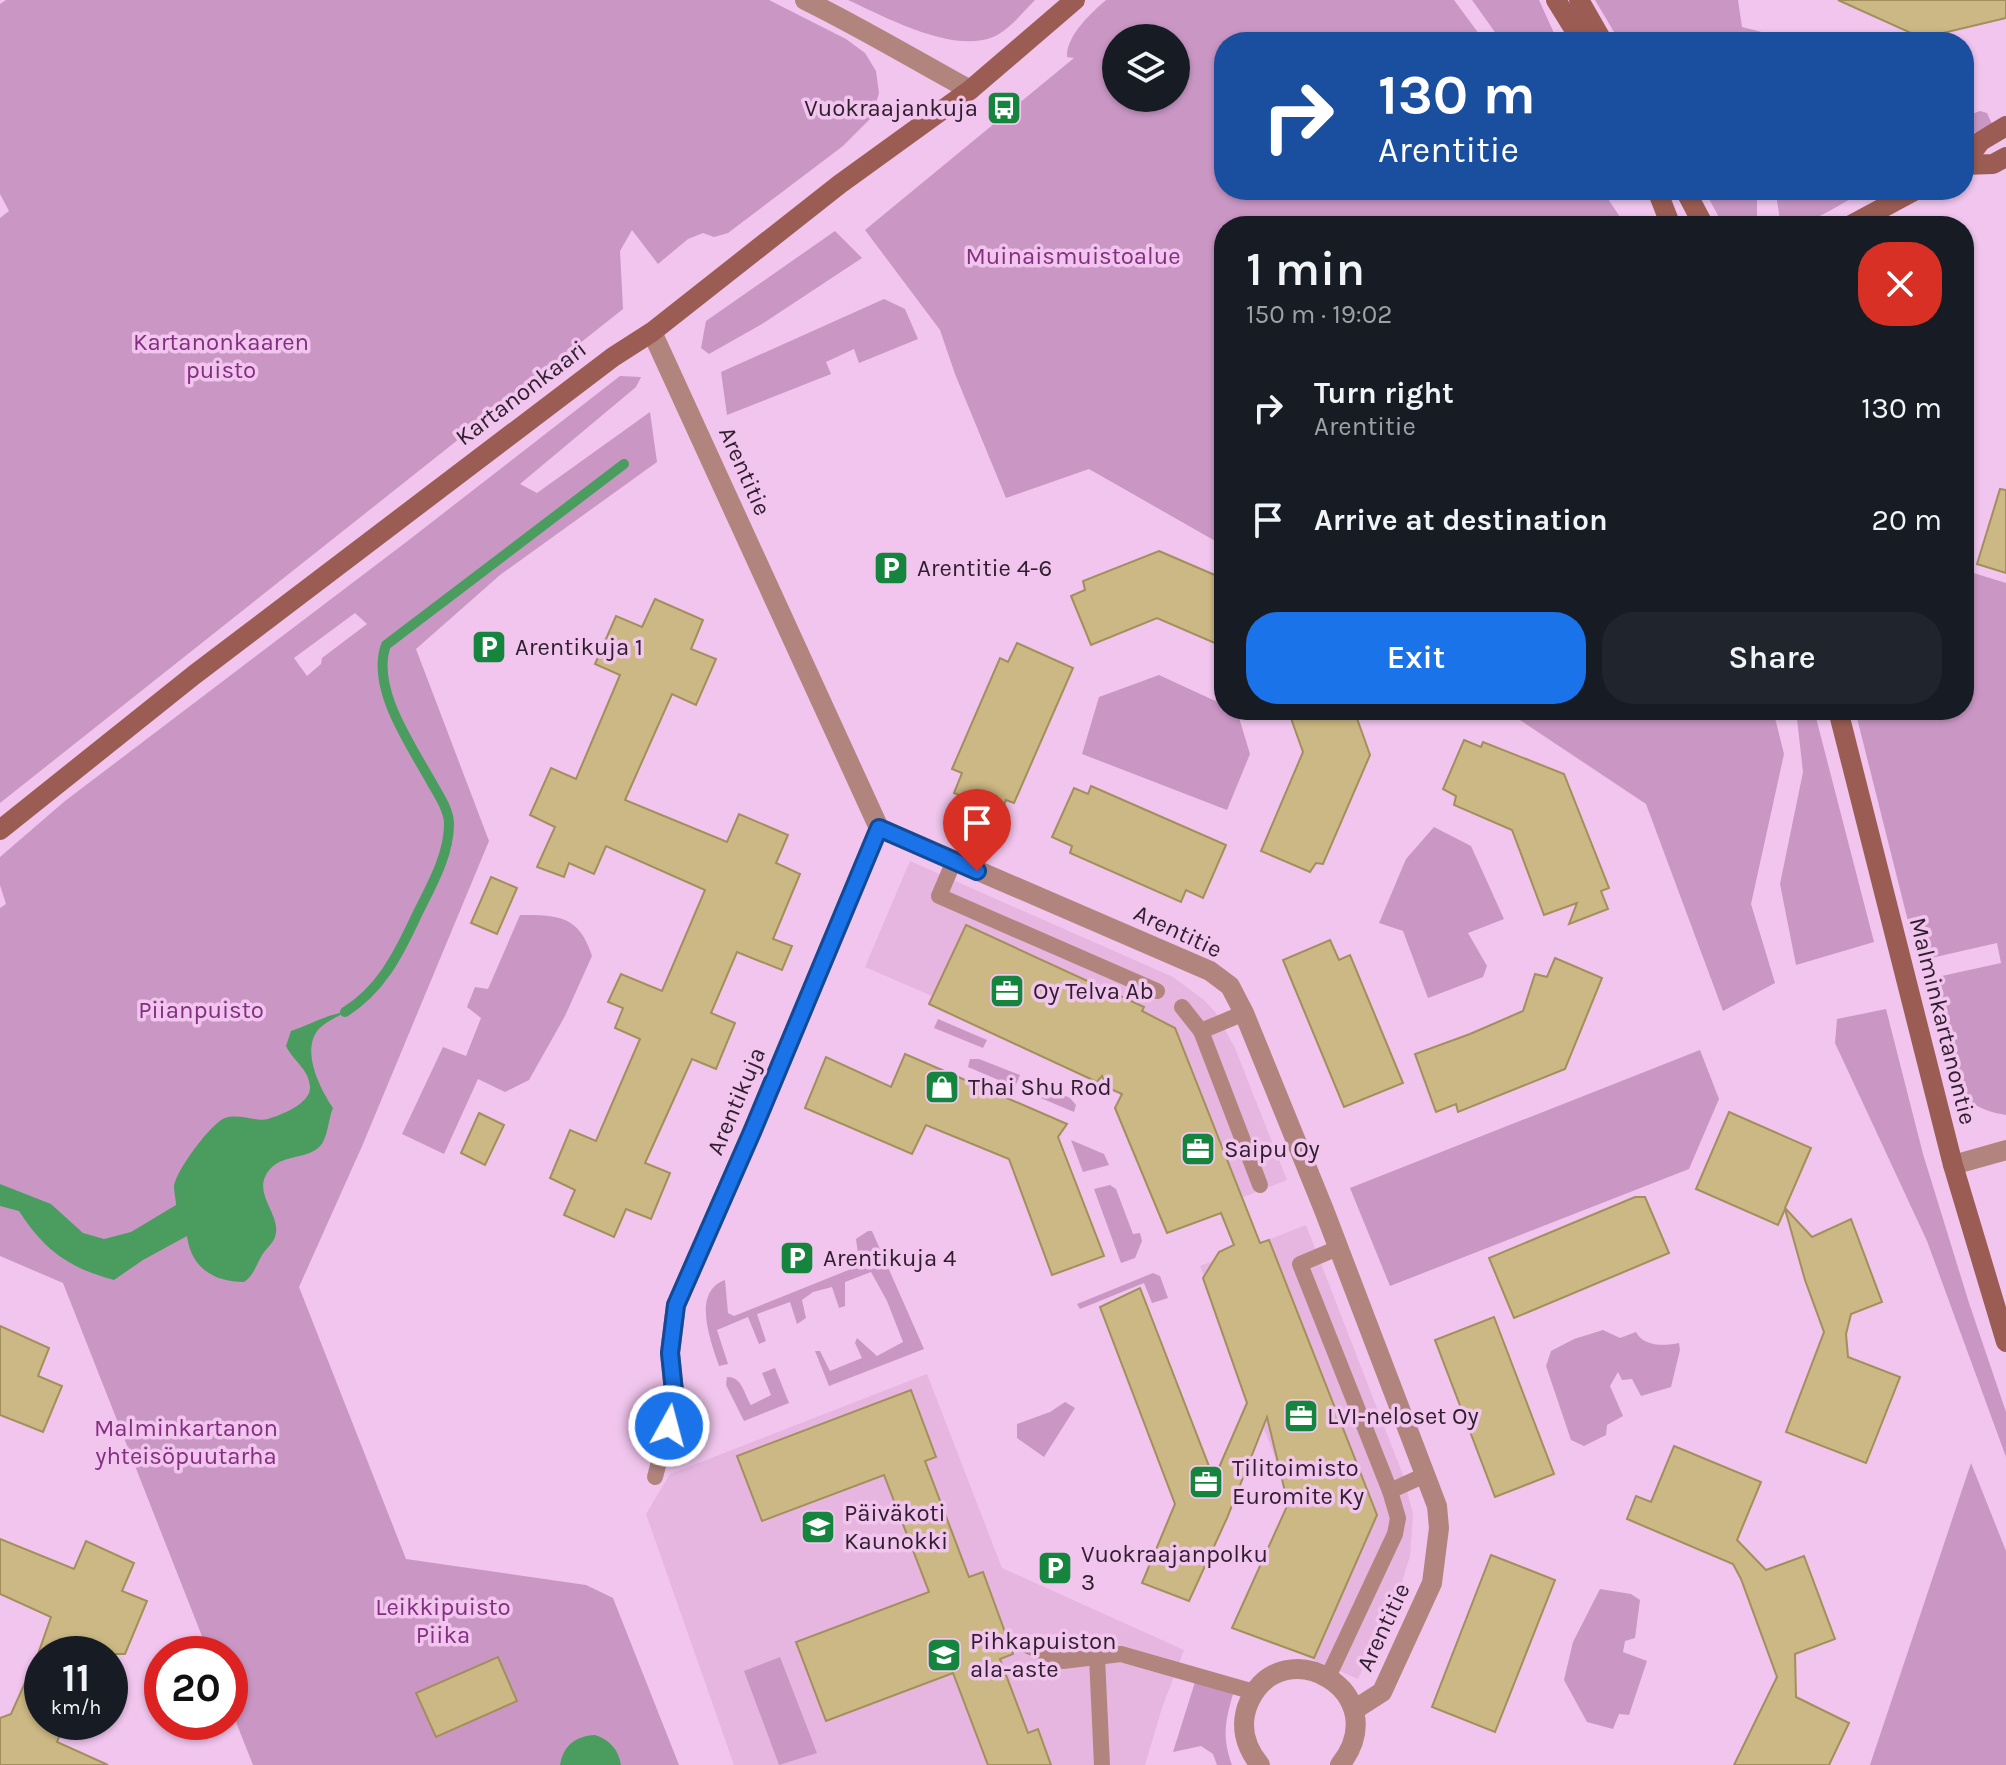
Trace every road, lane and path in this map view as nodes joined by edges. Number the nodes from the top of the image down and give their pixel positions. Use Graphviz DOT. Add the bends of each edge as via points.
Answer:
graph roads {
  1 [pos="805,0"];
  2 [pos="1075,0"];
  3 [pos="1556,0"];
  4 [pos="1579,0"];
  5 [pos="1576,32"];
  6 [pos="1597,32"];
  7 [pos="970,90"];
  8 [pos="2006,126"];
  9 [pos="1974,150"];
  10 [pos="2006,157"];
  11 [pos="1974,164"];
  12 [pos="1897,200"];
  13 [pos="1868,216"];
  14 [pos="652,332"];
  15 [pos="1841,720"];
  16 [pos="879,828"];
  17 [pos="0,830"];
  18 [pos="954,861"];
  19 [pos="1157,991"];
  20 [pos="1182,1007"];
  21 [pos="1244,1013"];
  22 [pos="1201,1031"];
  23 [pos="2006,1150"];
  24 [pos="1953,1165"];
  25 [pos="1260,1185"];
  26 [pos="1338,1248"];
  27 [pos="2006,1342"];
  28 [pos="675,1401"];
  29 [pos="1425,1475"];
  30 [pos="655,1477"];
  31 [pos="1390,1491"];
  32 [pos="1026,1645"];
  33 [pos="1097,1657"];
  34 [pos="1328,1677"];
  35 [pos="1254,1692"];
  36 [pos="1354,1710"];
  37 [pos="1102,1765"];
  38 [pos="1260,1765"];
  39 [pos="1340,1765"];
  1 -- 7 [label="street"];
  2 -- 7 [label="street, Kartanonkaari"];
  3 -- 5 [label="street"];
  4 -- 6 [label="street"];
  7 -- 14 [label="street, Kartanonkaari"];
  8 -- 9 [label="street"];
  10 -- 11 [label="street" via="1993,164"];
  12 -- 13 [label="street"];
  14 -- 16 [label="street, Arentitie"];
  14 -- 17 [label="street, Kartanonkaari" via="194,675"];
  15 -- 24 [label="street, Malminkartanontie"];
  16 -- 18 [label="street, Arentitie"];
  16 -- 28 [label="street, Arentikuja" via="676,1305 670,1353"];
  18 -- 19 [label="lane" via="939,896"];
  18 -- 21 [label="street, Arentitie" via="1210,971 1230,986"];
  20 -- 22 [label="lane"];
  21 -- 22 [label="lane"];
  21 -- 26 [label="street, Arentitie"];
  22 -- 25 [label="lane"];
  23 -- 24 [label="street"];
  24 -- 27 [label="street, Malminkartanontie"];
  26 -- 29 [label="street, Arentitie"];
  26 -- 31 [label="lane" via="1300,1264"];
  28 -- 30 [label="lane"];
  29 -- 31 [label="lane"];
  29 -- 36 [label="street, Arentitie" via="1439,1528 1432,1583 1382,1692"];
  31 -- 34 [label="lane" via="1398,1518 1395,1534"];
  32 -- 33 [label="lane" via="1063,1661"];
  33 -- 35 [label="lane" via="1121,1654"];
  33 -- 37 [label="lane"];
  34 -- 35 [label="street, Arentitie" via="1302,1669 1282,1672"];
  34 -- 36 [label="street, Arentitie" via="1345,1691"];
  35 -- 38 [label="street" via="1246,1710 1245,1740"];
  36 -- 39 [label="street" via="1356,1733"];
}
